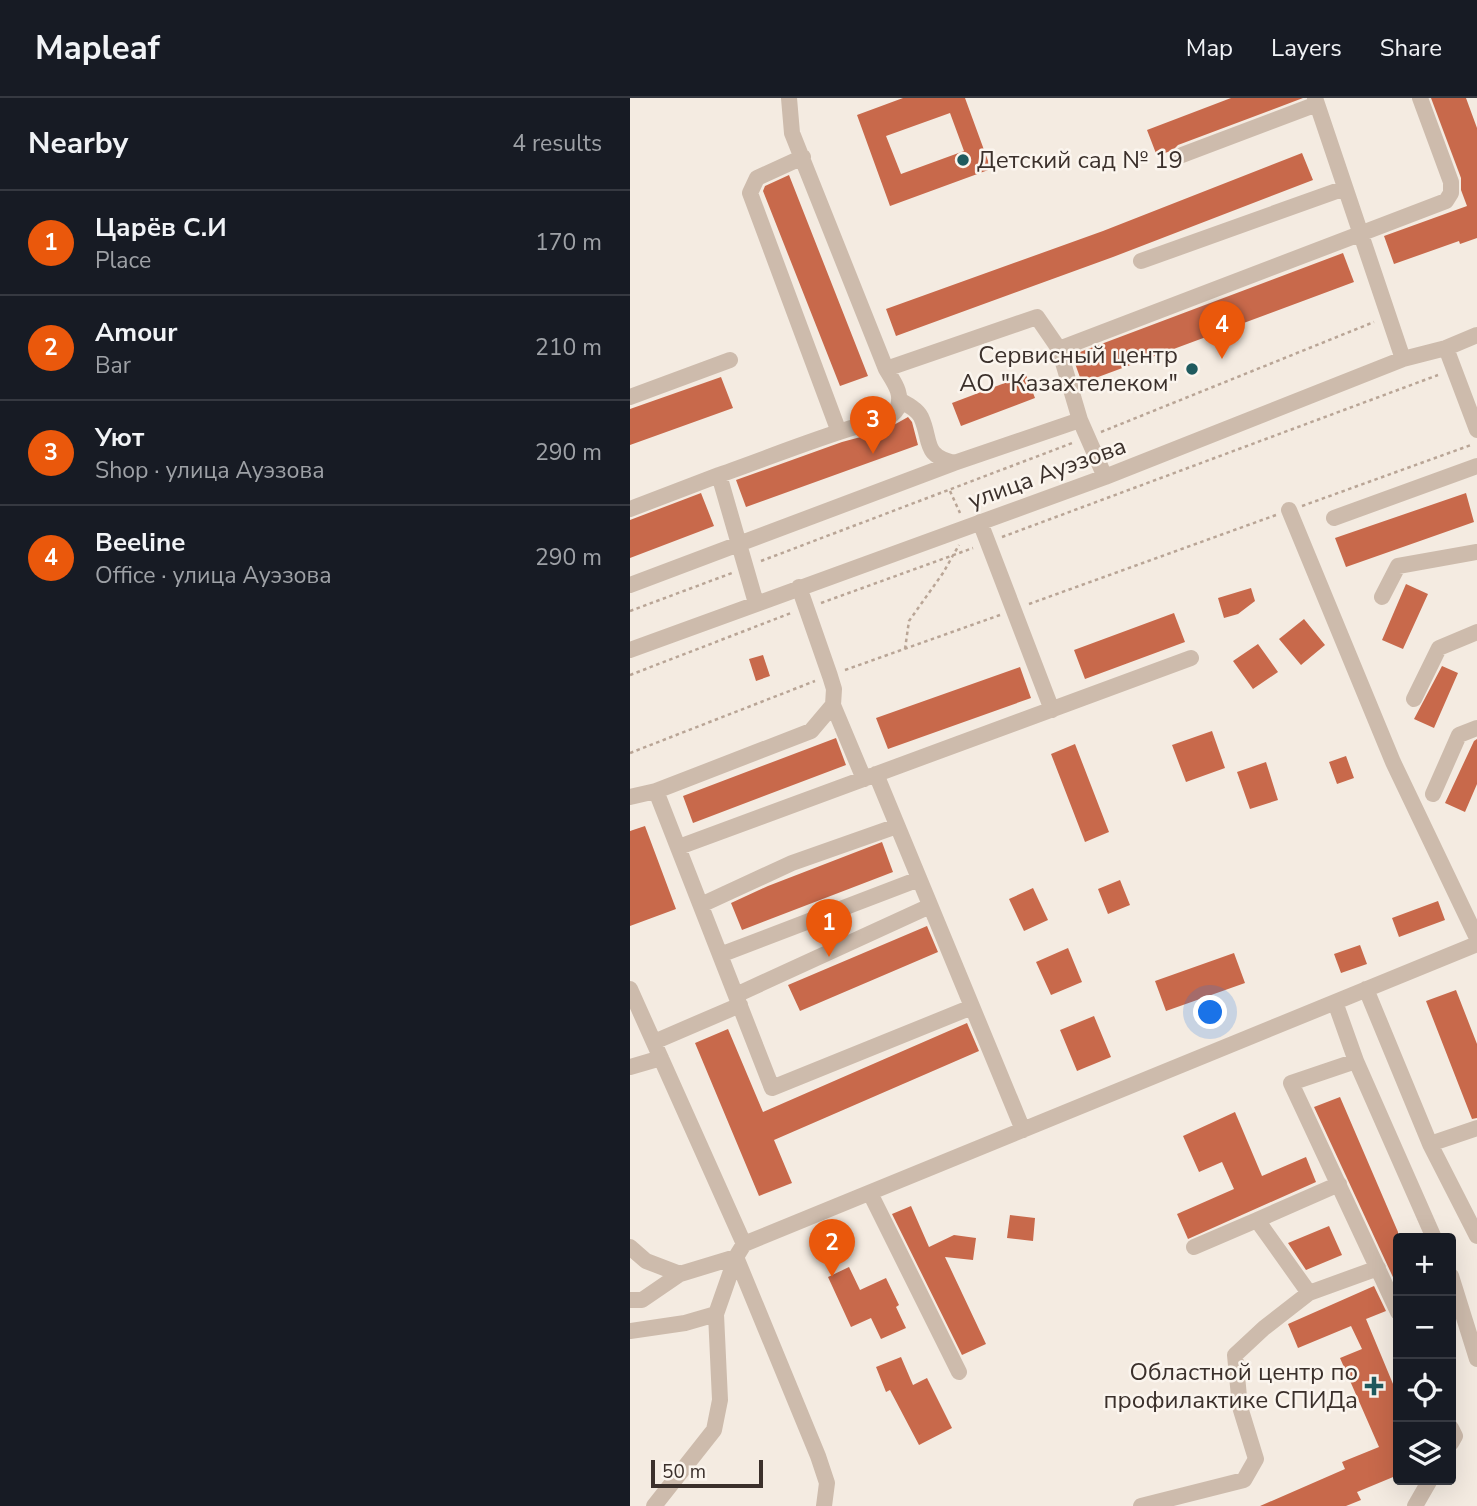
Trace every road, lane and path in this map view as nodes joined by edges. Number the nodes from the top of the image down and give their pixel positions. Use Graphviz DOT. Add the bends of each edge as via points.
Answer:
graph roads {
  1 [pos="789,98"];
  2 [pos="1420,98"];
  3 [pos="1316,101"];
  4 [pos="1182,155"];
  5 [pos="803,157"];
  6 [pos="1345,188"];
  7 [pos="1361,234"];
  8 [pos="1140,261"];
  9 [pos="1389,316"];
  10 [pos="1477,335"];
  11 [pos="1446,348"];
  12 [pos="1059,349"];
  13 [pos="1403,359"];
  14 [pos="730,360"];
  15 [pos="886,369"];
  16 [pos="1455,369"];
  17 [pos="630,397"];
  18 [pos="899,400"];
  19 [pos="1080,420"];
  20 [pos="1477,430"];
  21 [pos="839,432"];
  22 [pos="1088,437"];
  23 [pos="1477,443"];
  24 [pos="954,463"];
  25 [pos="1477,466"];
  26 [pos="719,475"];
  27 [pos="1105,477"];
  28 [pos="950,489"];
  29 [pos="630,509"];
  30 [pos="1289,510"];
  31 [pos="1334,517"];
  32 [pos="973,525"];
  33 [pos="988,542"];
  34 [pos="740,545"];
  35 [pos="1477,552"];
  36 [pos="955,555"];
  37 [pos="746,567"];
  38 [pos="630,585"];
  39 [pos="799,587"];
  40 [pos="1382,597"];
  41 [pos="756,603"];
  42 [pos="806,608"];
  43 [pos="1014,610"];
  44 [pos="630,611"];
  45 [pos="1477,632"];
  46 [pos="905,649"];
  47 [pos="630,650"];
  48 [pos="1191,659"];
  49 [pos="630,675"];
  50 [pos="830,676"];
  51 [pos="1414,699"];
  52 [pos="833,705"];
  53 [pos="1052,710"];
  54 [pos="1477,728"];
  55 [pos="630,753"];
  56 [pos="870,777"];
  57 [pos="656,790"];
  58 [pos="1433,794"];
  59 [pos="630,797"];
  60 [pos="897,826"];
  61 [pos="679,847"];
  62 [pos="919,879"];
  63 [pos="701,905"];
  64 [pos="930,906"];
  65 [pos="1477,941"];
  66 [pos="720,955"];
  67 [pos="630,989"];
  68 [pos="1366,989"];
  69 [pos="738,1000"];
  70 [pos="1335,1002"];
  71 [pos="972,1007"];
  72 [pos="654,1042"];
  73 [pos="661,1058"];
  74 [pos="1356,1061"];
  75 [pos="630,1067"];
  76 [pos="1477,1128"];
  77 [pos="1023,1130"];
  78 [pos="1430,1144"];
  79 [pos="1339,1184"];
  80 [pos="870,1193"];
  81 [pos="1257,1220"];
  82 [pos="1432,1233"];
  83 [pos="1477,1236"];
  84 [pos="630,1247"];
  85 [pos="1194,1247"];
  86 [pos="740,1250"];
  87 [pos="1378,1268"];
  88 [pos="680,1274"];
  89 [pos="1456,1292"];
  90 [pos="1309,1293"];
  91 [pos="630,1300"];
  92 [pos="1393,1301"];
  93 [pos="716,1314"];
  94 [pos="630,1331"];
  95 [pos="1477,1359"];
  96 [pos="959,1372"];
  97 [pos="1427,1485"];
  98 [pos="654,1506"];
  99 [pos="824,1506"];
  100 [pos="1141,1506"];
  101 [pos="1415,1506"];
  1 -- 5 [label="street" via="792,134"];
  2 -- 7 [label="street" via="1451,193 1446,201"];
  3 -- 4 [label="street"];
  3 -- 6 [label="street"];
  5 -- 15 [label="street"];
  5 -- 21 [label="street" via="757,178 750,193"];
  6 -- 7 [label="street"];
  6 -- 8 [label="street"];
  7 -- 9 [label="street"];
  7 -- 12 [label="street"];
  9 -- 13 [label="street"];
  9 -- 22 [label="path"];
  10 -- 11 [label="street, улица Ауэзова"];
  11 -- 13 [label="street, улица Ауэзова"];
  11 -- 16 [label="street"];
  12 -- 15 [label="street" via="1037,317"];
  12 -- 19 [label="street"];
  13 -- 27 [label="street, улица Ауэзова"];
  14 -- 17 [label="street"];
  15 -- 18 [label="street" via="898,388"];
  16 -- 20 [label="street"];
  16 -- 33 [label="path"];
  18 -- 21 [label="street" via="889,417"];
  18 -- 24 [label="street" via="920,414 930,450 939,459"];
  19 -- 22 [label="street"];
  19 -- 24 [label="street"];
  21 -- 26 [label="street"];
  22 -- 27 [label="street"];
  22 -- 28 [label="path"];
  23 -- 30 [label="path"];
  24 -- 34 [label="street"];
  25 -- 31 [label="street"];
  26 -- 29 [label="street"];
  26 -- 34 [label="street"];
  27 -- 32 [label="street, улица Ауэзова"];
  28 -- 32 [label="path"];
  28 -- 37 [label="path"];
  30 -- 43 [label="path"];
  30 -- 65 [label="street" via="1393,762"];
  32 -- 33 [label="street"];
  32 -- 36 [label="path"];
  32 -- 39 [label="street, улица Ауэзова"];
  33 -- 36 [label="path"];
  33 -- 43 [label="street"];
  34 -- 37 [label="street"];
  34 -- 38 [label="street"];
  35 -- 40 [label="street" via="1398,566"];
  36 -- 42 [label="path"];
  36 -- 46 [label="path" via="909,621"];
  37 -- 41 [label="street"];
  37 -- 44 [label="path"];
  39 -- 41 [label="street, улица Ауэзова"];
  39 -- 42 [label="street"];
  41 -- 47 [label="street, улица Ауэзова"];
  42 -- 49 [label="path"];
  42 -- 50 [label="street"];
  43 -- 46 [label="path"];
  43 -- 53 [label="street"];
  45 -- 51 [label="street" via="1439,648"];
  46 -- 50 [label="path"];
  48 -- 53 [label="street"];
  50 -- 52 [label="street"];
  50 -- 55 [label="path"];
  52 -- 56 [label="street"];
  52 -- 57 [label="street" via="811,730"];
  53 -- 56 [label="street"];
  54 -- 58 [label="street" via="1458,735"];
  56 -- 60 [label="street"];
  56 -- 61 [label="street"];
  57 -- 59 [label="street"];
  57 -- 61 [label="street"];
  60 -- 62 [label="street"];
  60 -- 63 [label="street" via="792,863"];
  61 -- 63 [label="street"];
  62 -- 64 [label="street"];
  62 -- 66 [label="street"];
  63 -- 66 [label="street"];
  64 -- 69 [label="street"];
  64 -- 71 [label="street"];
  65 -- 68 [label="street"];
  66 -- 69 [label="street"];
  67 -- 72 [label="street"];
  68 -- 70 [label="street"];
  68 -- 78 [label="street"];
  69 -- 71 [label="street" via="772,1088"];
  69 -- 72 [label="street"];
  70 -- 74 [label="street"];
  70 -- 77 [label="street"];
  71 -- 77 [label="street"];
  72 -- 73 [label="street"];
  73 -- 75 [label="street"];
  73 -- 86 [label="street"];
  74 -- 79 [label="street" via="1291,1083"];
  74 -- 82 [label="street"];
  76 -- 78 [label="street"];
  77 -- 80 [label="street"];
  78 -- 83 [label="street"];
  79 -- 81 [label="street"];
  79 -- 87 [label="street"];
  80 -- 86 [label="street"];
  80 -- 96 [label="street"];
  81 -- 85 [label="street"];
  81 -- 90 [label="street"];
  84 -- 88 [label="street" via="646,1261"];
  86 -- 88 [label="street"];
  86 -- 93 [label="street"];
  86 -- 99 [label="street" via="818,1455 827,1483"];
  87 -- 90 [label="street"];
  87 -- 92 [label="street"];
  88 -- 91 [label="street" via="642,1300"];
  89 -- 95 [label="street"];
  90 -- 100 [label="street" via="1236,1355 1240,1407 1256,1459 1244,1480"];
  93 -- 94 [label="street"];
  93 -- 98 [label="street" via="720,1400 714,1430"];
  97 -- 101 [label="street"];
}
